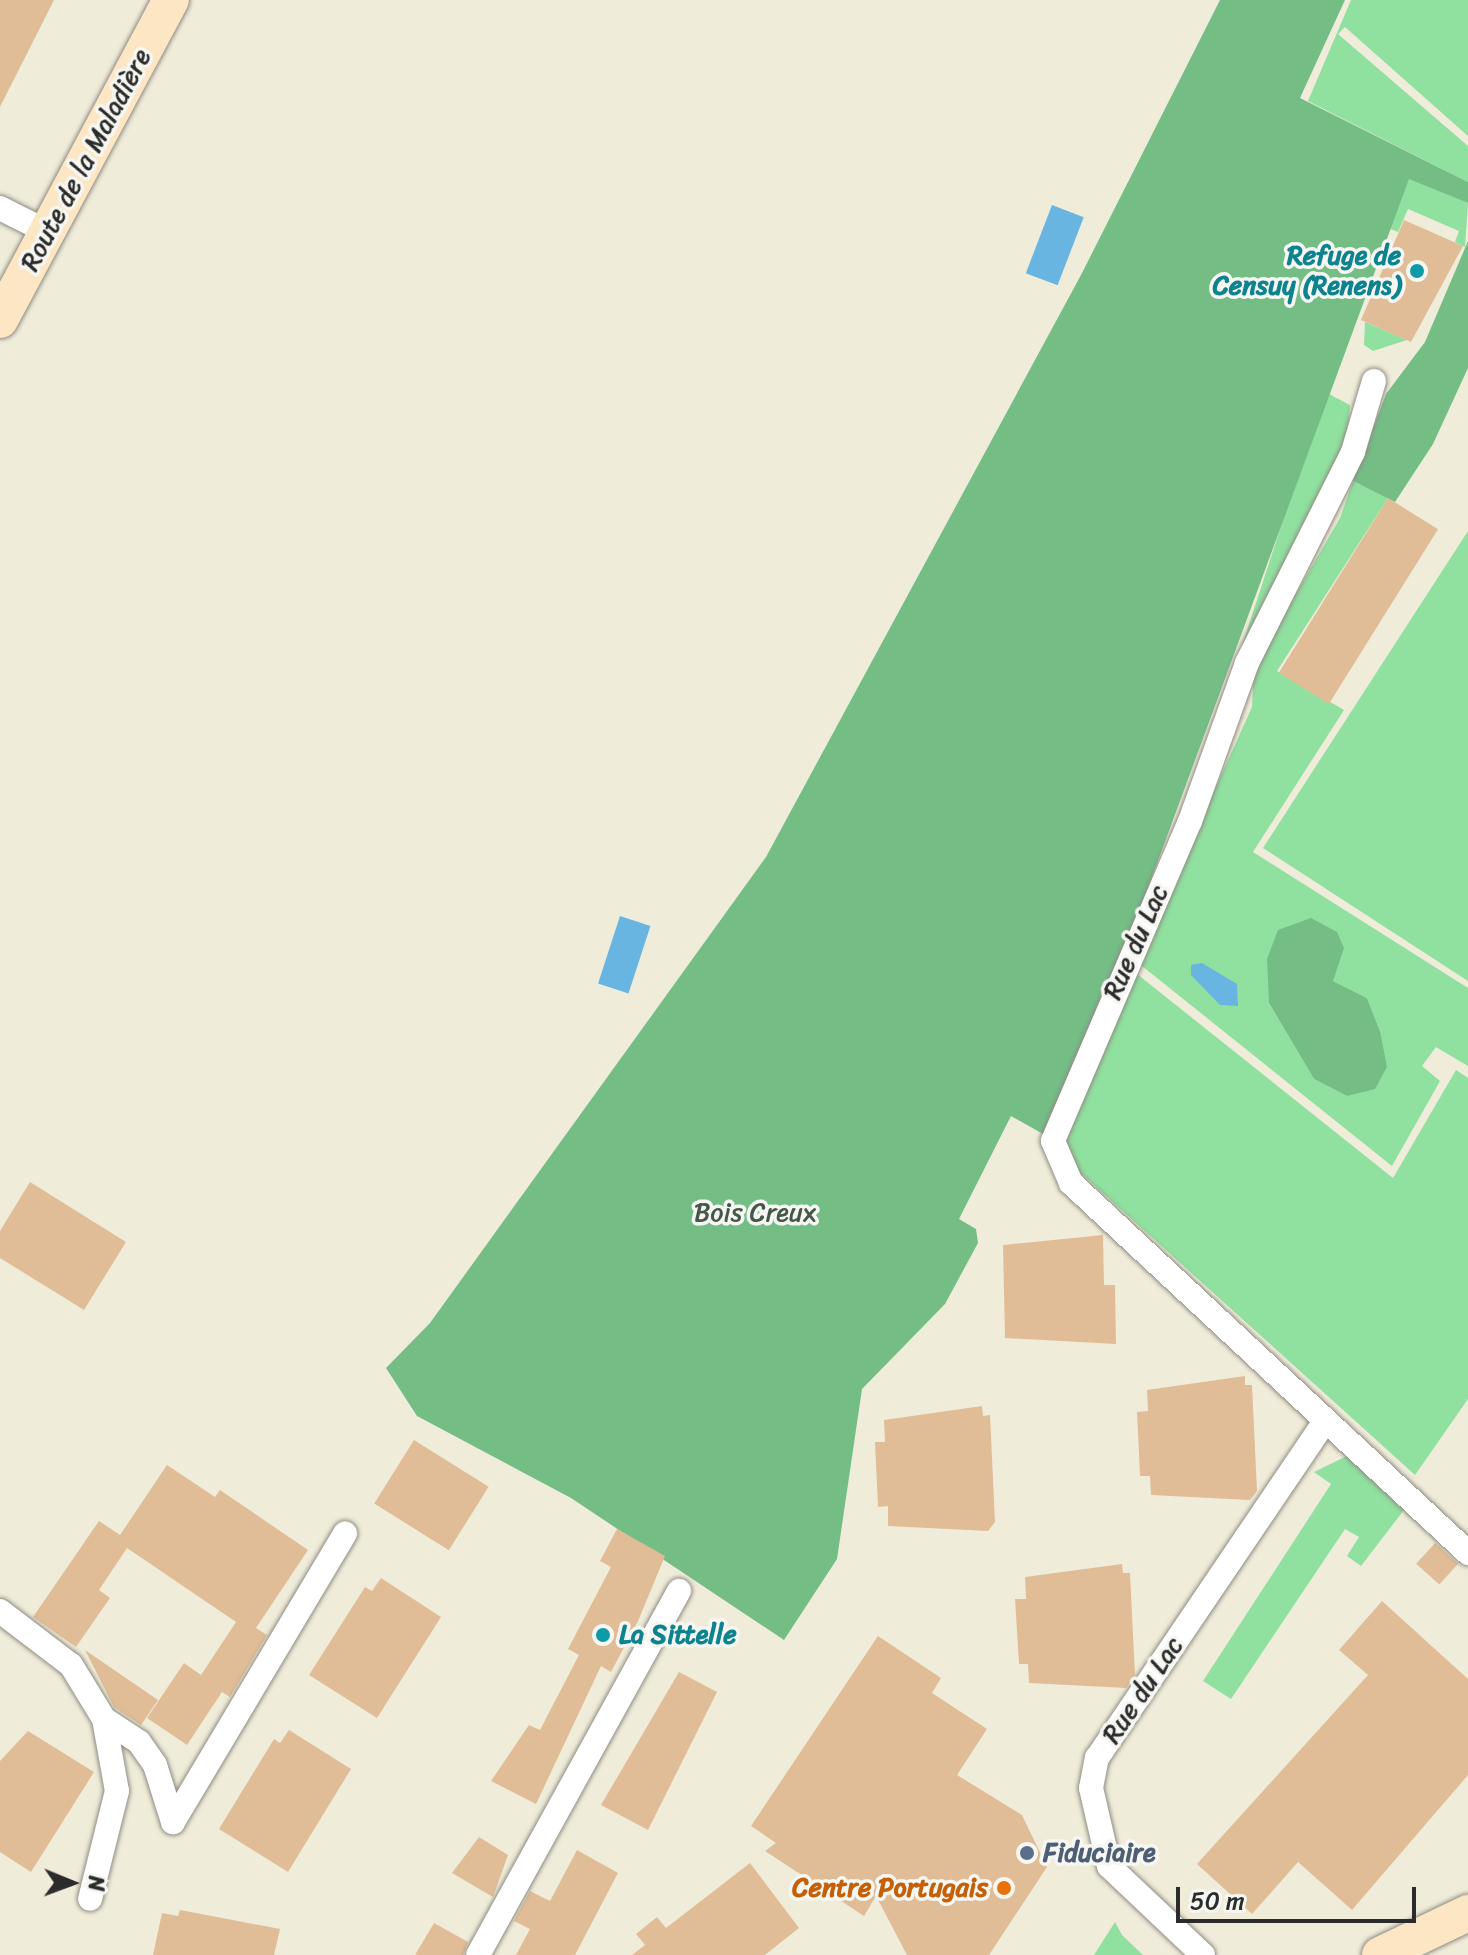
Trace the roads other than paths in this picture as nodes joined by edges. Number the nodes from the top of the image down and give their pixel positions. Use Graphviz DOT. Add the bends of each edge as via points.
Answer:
graph roads {
  1 [pos="171,0"];
  2 [pos="0,208"];
  3 [pos="48,232"];
  4 [pos="0,320"];
  5 [pos="1374,381"];
  6 [pos="1324,1423"];
  7 [pos="345,1533"];
  8 [pos="1468,1553"];
  9 [pos="679,1591"];
  10 [pos="0,1611"];
  11 [pos="104,1719"];
  12 [pos="90,1899"];
  13 [pos="1468,1913"];
  14 [pos="478,1955"];
  15 [pos="1203,1955"];
  16 [pos="1380,1955"];
  1 -- 3 [label="main road, Route de la Maladière"];
  2 -- 3 [label="street"];
  3 -- 4 [label="main road, Route de la Maladière"];
  5 -- 6 [label="street, Rue du Lac" via="1347,467 1247,663 1190,821 1053,1141 1071,1183"];
  6 -- 8 [label="street, Rue du Lac"];
  6 -- 15 [label="street, Rue du Lac" via="1097,1758 1091,1788 1109,1866"];
  7 -- 11 [label="street" via="173,1822 155,1765 139,1742"];
  9 -- 14 [label="street"];
  10 -- 11 [label="street" via="71,1665"];
  11 -- 12 [label="street" via="117,1791"];
  13 -- 16 [label="main road"];
}
